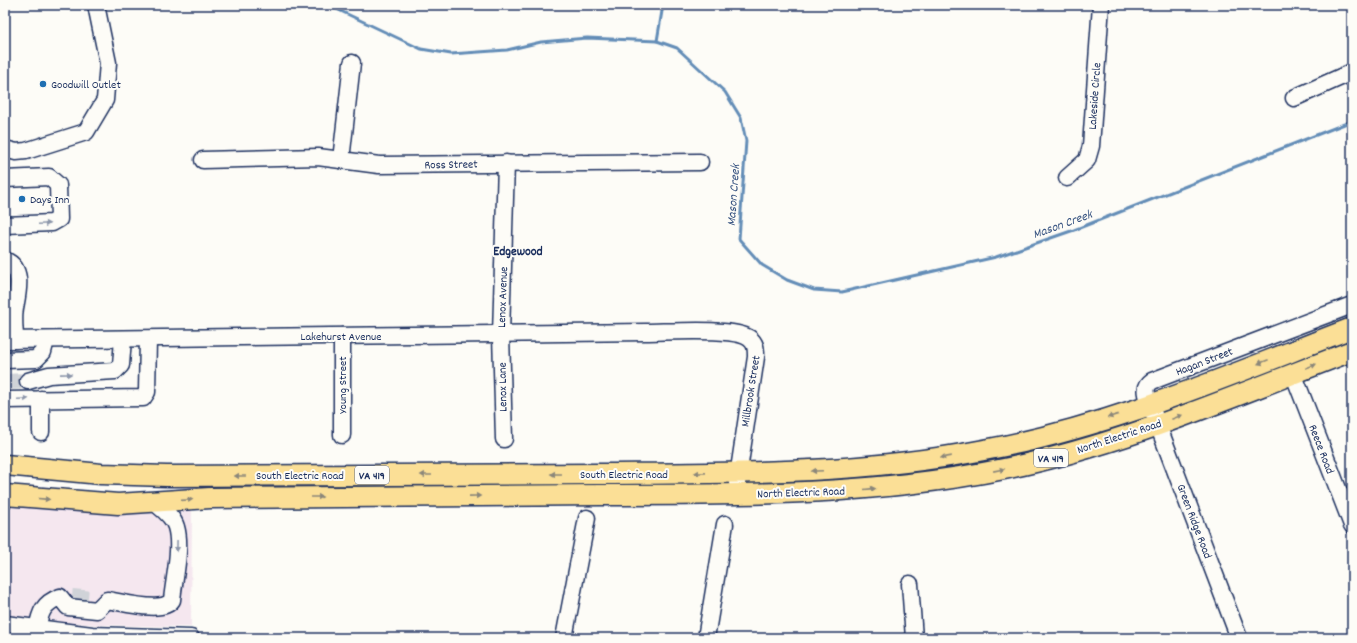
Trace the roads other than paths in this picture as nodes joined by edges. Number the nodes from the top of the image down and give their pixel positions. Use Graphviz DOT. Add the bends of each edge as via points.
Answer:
graph roads {
  1 [pos="96,5"];
  2 [pos="1101,5"];
  3 [pos="352,63"];
  4 [pos="1352,72"];
  5 [pos="1294,98"];
  6 [pos="5,149"];
  7 [pos="203,160"];
  8 [pos="341,160"];
  9 [pos="700,162"];
  10 [pos="506,163"];
  11 [pos="1067,178"];
  12 [pos="5,179"];
  13 [pos="5,225"];
  14 [pos="5,260"];
  15 [pos="5,270"];
  16 [pos="1352,305"];
  17 [pos="10,308"];
  18 [pos="1352,328"];
  19 [pos="677,332"];
  20 [pos="1280,332"];
  21 [pos="501,335"];
  22 [pos="342,336"];
  23 [pos="123,339"];
  24 [pos="148,339"];
  25 [pos="10,340"];
  26 [pos="46,340"];
  27 [pos="1352,351"];
  28 [pos="1288,353"];
  29 [pos="5,360"];
  30 [pos="1293,373"];
  31 [pos="28,381"];
  32 [pos="41,399"];
  33 [pos="5,400"];
  34 [pos="1150,404"];
  35 [pos="1158,424"];
  36 [pos="41,432"];
  37 [pos="342,435"];
  38 [pos="504,439"];
  39 [pos="5,465"];
  40 [pos="739,473"];
  41 [pos="733,494"];
  42 [pos="5,495"];
  43 [pos="154,502"];
  44 [pos="587,518"];
  45 [pos="725,524"];
  46 [pos="1352,525"];
  47 [pos="910,584"];
  48 [pos="11,629"];
  49 [pos="45,632"];
  50 [pos="92,636"];
  51 [pos="191,638"];
  52 [pos="564,638"];
  53 [pos="706,638"];
  54 [pos="914,638"];
  55 [pos="1239,638"];
  1 -- 6 [label="street" via="108,63 105,100 86,132 26,151"];
  2 -- 11 [label="street, Lakeside Circle" via="1091,146 1086,160"];
  3 -- 8 [label="street"];
  4 -- 5 [label="street"];
  7 -- 8 [label="street, Ross Street" via="318,157"];
  8 -- 10 [label="street, Ross Street" via="379,165"];
  9 -- 10 [label="street, Ross Street"];
  10 -- 21 [label="street, Lenox Avenue"];
  13 -- 12 [label="street, one-way" via="52,224 59,219 58,185 49,177"];
  14 -- 17 [label="street" via="13,265 18,273 18,300"];
  15 -- 17 [label="street" via="10,277"];
  16 -- 20 [label="street, Hagan Street"];
  17 -- 25 [label="street"];
  18 -- 28 [label="main road, North Electric Road / VA 419"];
  19 -- 21 [label="street, Lakehurst Avenue"];
  19 -- 40 [label="street, Millbrook Street" via="741,334 753,342 756,348"];
  20 -- 28 [label="street"];
  20 -- 34 [label="street, Hagan Street" via="1150,382 1146,390"];
  21 -- 22 [label="street, Lakehurst Avenue"];
  21 -- 38 [label="street, Lenox Lane"];
  22 -- 24 [label="street, Lakehurst Avenue"];
  22 -- 37 [label="street, Young Street"];
  23 -- 24 [label="street, Lakehurst Avenue"];
  23 -- 26 [label="street, Lakehurst Avenue"];
  31 -- 23 [label="street, one-way" via="49,375 115,371 121,365"];
  24 -- 32 [label="street" via="147,392 144,398"];
  25 -- 26 [label="street, Lakehurst Avenue"];
  26 -- 29 [label="street" via="43,352 36,359"];
  30 -- 27 [label="main road, North Electric Road / VA 419, one-way"];
  28 -- 34 [label="main road, North Electric Road / VA 419, one-way"];
  35 -- 30 [label="main road, North Electric Road / VA 419, one-way"];
  30 -- 46 [label="street, Reece Road"];
  33 -- 32 [label="street, one-way"];
  32 -- 36 [label="street"];
  34 -- 35 [label="street, Green Ridge Road"];
  34 -- 40 [label="main road, North Electric Road / VA 419, one-way" via="1042,437 924,461 832,470"];
  41 -- 35 [label="main road, North Electric Road / VA 419, one-way" via="866,489 946,480 1044,460"];
  35 -- 55 [label="street, Green Ridge Road"];
  40 -- 39 [label="main road, South Electric Road / VA 419, one-way" via="167,476 101,474"];
  40 -- 41 [label="street, Millbrook Street"];
  43 -- 41 [label="main road, South Electric Road / VA 419, one-way" via="210,498"];
  42 -- 43 [label="main road, South Electric Road / VA 419, one-way" via="118,504"];
  43 -- 49 [label="street, one-way" via="169,514 176,527 178,545 172,600 169,604 164,607 148,606 101,599 97,610 68,607 66,597 51,600 41,611"];
  44 -- 52 [label="street"];
  45 -- 53 [label="street"];
  47 -- 54 [label="street"];
  48 -- 49 [label="street"];
  49 -- 50 [label="street"];
  50 -- 51 [label="street"];
}
